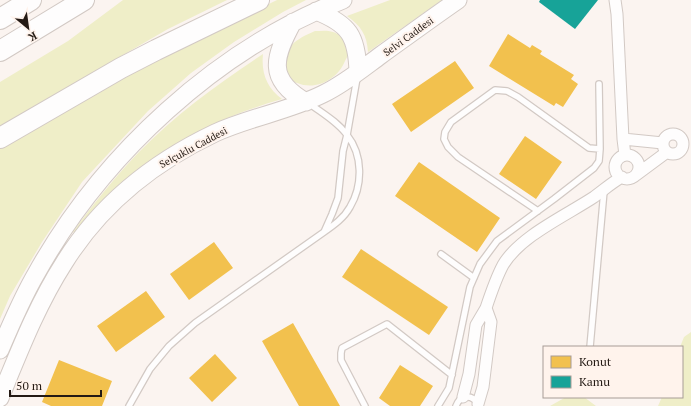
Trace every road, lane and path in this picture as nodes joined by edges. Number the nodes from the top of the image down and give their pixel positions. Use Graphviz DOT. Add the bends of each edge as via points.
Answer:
graph roads {
  1 [pos="31,0"];
  2 [pos="84,0"];
  3 [pos="259,0"];
  4 [pos="343,0"];
  5 [pos="458,0"];
  6 [pos="615,0"];
  7 [pos="316,11"];
  8 [pos="0,19"];
  9 [pos="294,22"];
  10 [pos="0,52"];
  11 [pos="358,72"];
  12 [pos="598,84"];
  13 [pos="306,102"];
  14 [pos="347,135"];
  15 [pos="0,138"];
  16 [pos="623,139"];
  17 [pos="600,149"];
  18 [pos="625,155"];
  19 [pos="636,175"];
  20 [pos="622,177"];
  21 [pos="604,189"];
  22 [pos="538,211"];
  23 [pos="324,232"];
  24 [pos="441,254"];
  25 [pos="474,278"];
  26 [pos="486,308"];
  27 [pos="590,346"];
  28 [pos="0,350"];
  29 [pos="452,375"];
  30 [pos="0,398"];
  31 [pos="458,404"];
  32 [pos="478,405"];
  33 [pos="129,406"];
  34 [pos="366,406"];
  35 [pos="438,406"];
  1 -- 8 [label="highway"];
  2 -- 10 [label="highway"];
  3 -- 15 [label="highway" via="121,68"];
  4 -- 7 [label="main road"];
  5 -- 11 [label="main road, Selvi Caddesi"];
  6 -- 16 [label="street"];
  7 -- 9 [label="main road"];
  7 -- 11 [label="main road" via="341,24 350,32 356,44"];
  9 -- 13 [label="main road" via="278,54 277,70 281,81 289,90"];
  9 -- 28 [label="main road" via="255,44 195,88 160,117 117,161 49,252"];
  11 -- 13 [label="main road, Selçuklu Caddesi" via="345,82"];
  11 -- 14 [label="lane"];
  12 -- 17 [label="lane"];
  13 -- 14 [label="lane" via="338,124"];
  13 -- 30 [label="main road, Selçuklu Caddesi" via="250,119 195,143 155,167 106,208 63,264 30,328"];
  14 -- 23 [label="lane" via="338,198"];
  14 -- 23 [label="lane" via="356,148 360,174 355,197 339,221"];
  16 -- 18 [label="street"];
  16 -- 19 [label="street" via="665,148"];
  17 -- 22 [label="lane" via="599,161 594,168"];
  17 -- 22 [label="lane" via="589,148 518,96 507,91 495,90 450,122 444,139 448,147 458,157"];
  18 -- 19 [label="street" via="631,155 637,160 640,167"];
  18 -- 20 [label="street" via="620,157 616,164 616,172"];
  19 -- 20 [label="street" via="629,179"];
  20 -- 21 [label="street"];
  21 -- 26 [label="street" via="517,248 504,264"];
  21 -- 27 [label="lane"];
  22 -- 25 [label="lane" via="497,240 480,264"];
  23 -- 33 [label="lane" via="195,323 169,346 150,369"];
  24 -- 25 [label="lane"];
  25 -- 29 [label="lane" via="464,310"];
  26 -- 31 [label="street" via="476,325 469,374"];
  26 -- 32 [label="street" via="491,322 483,387"];
  29 -- 34 [label="lane" via="387,324 342,348 340,353 341,360"];
  29 -- 35 [label="lane" via="449,388"];
  31 -- 32 [label="lane" via="470,397"];
}
